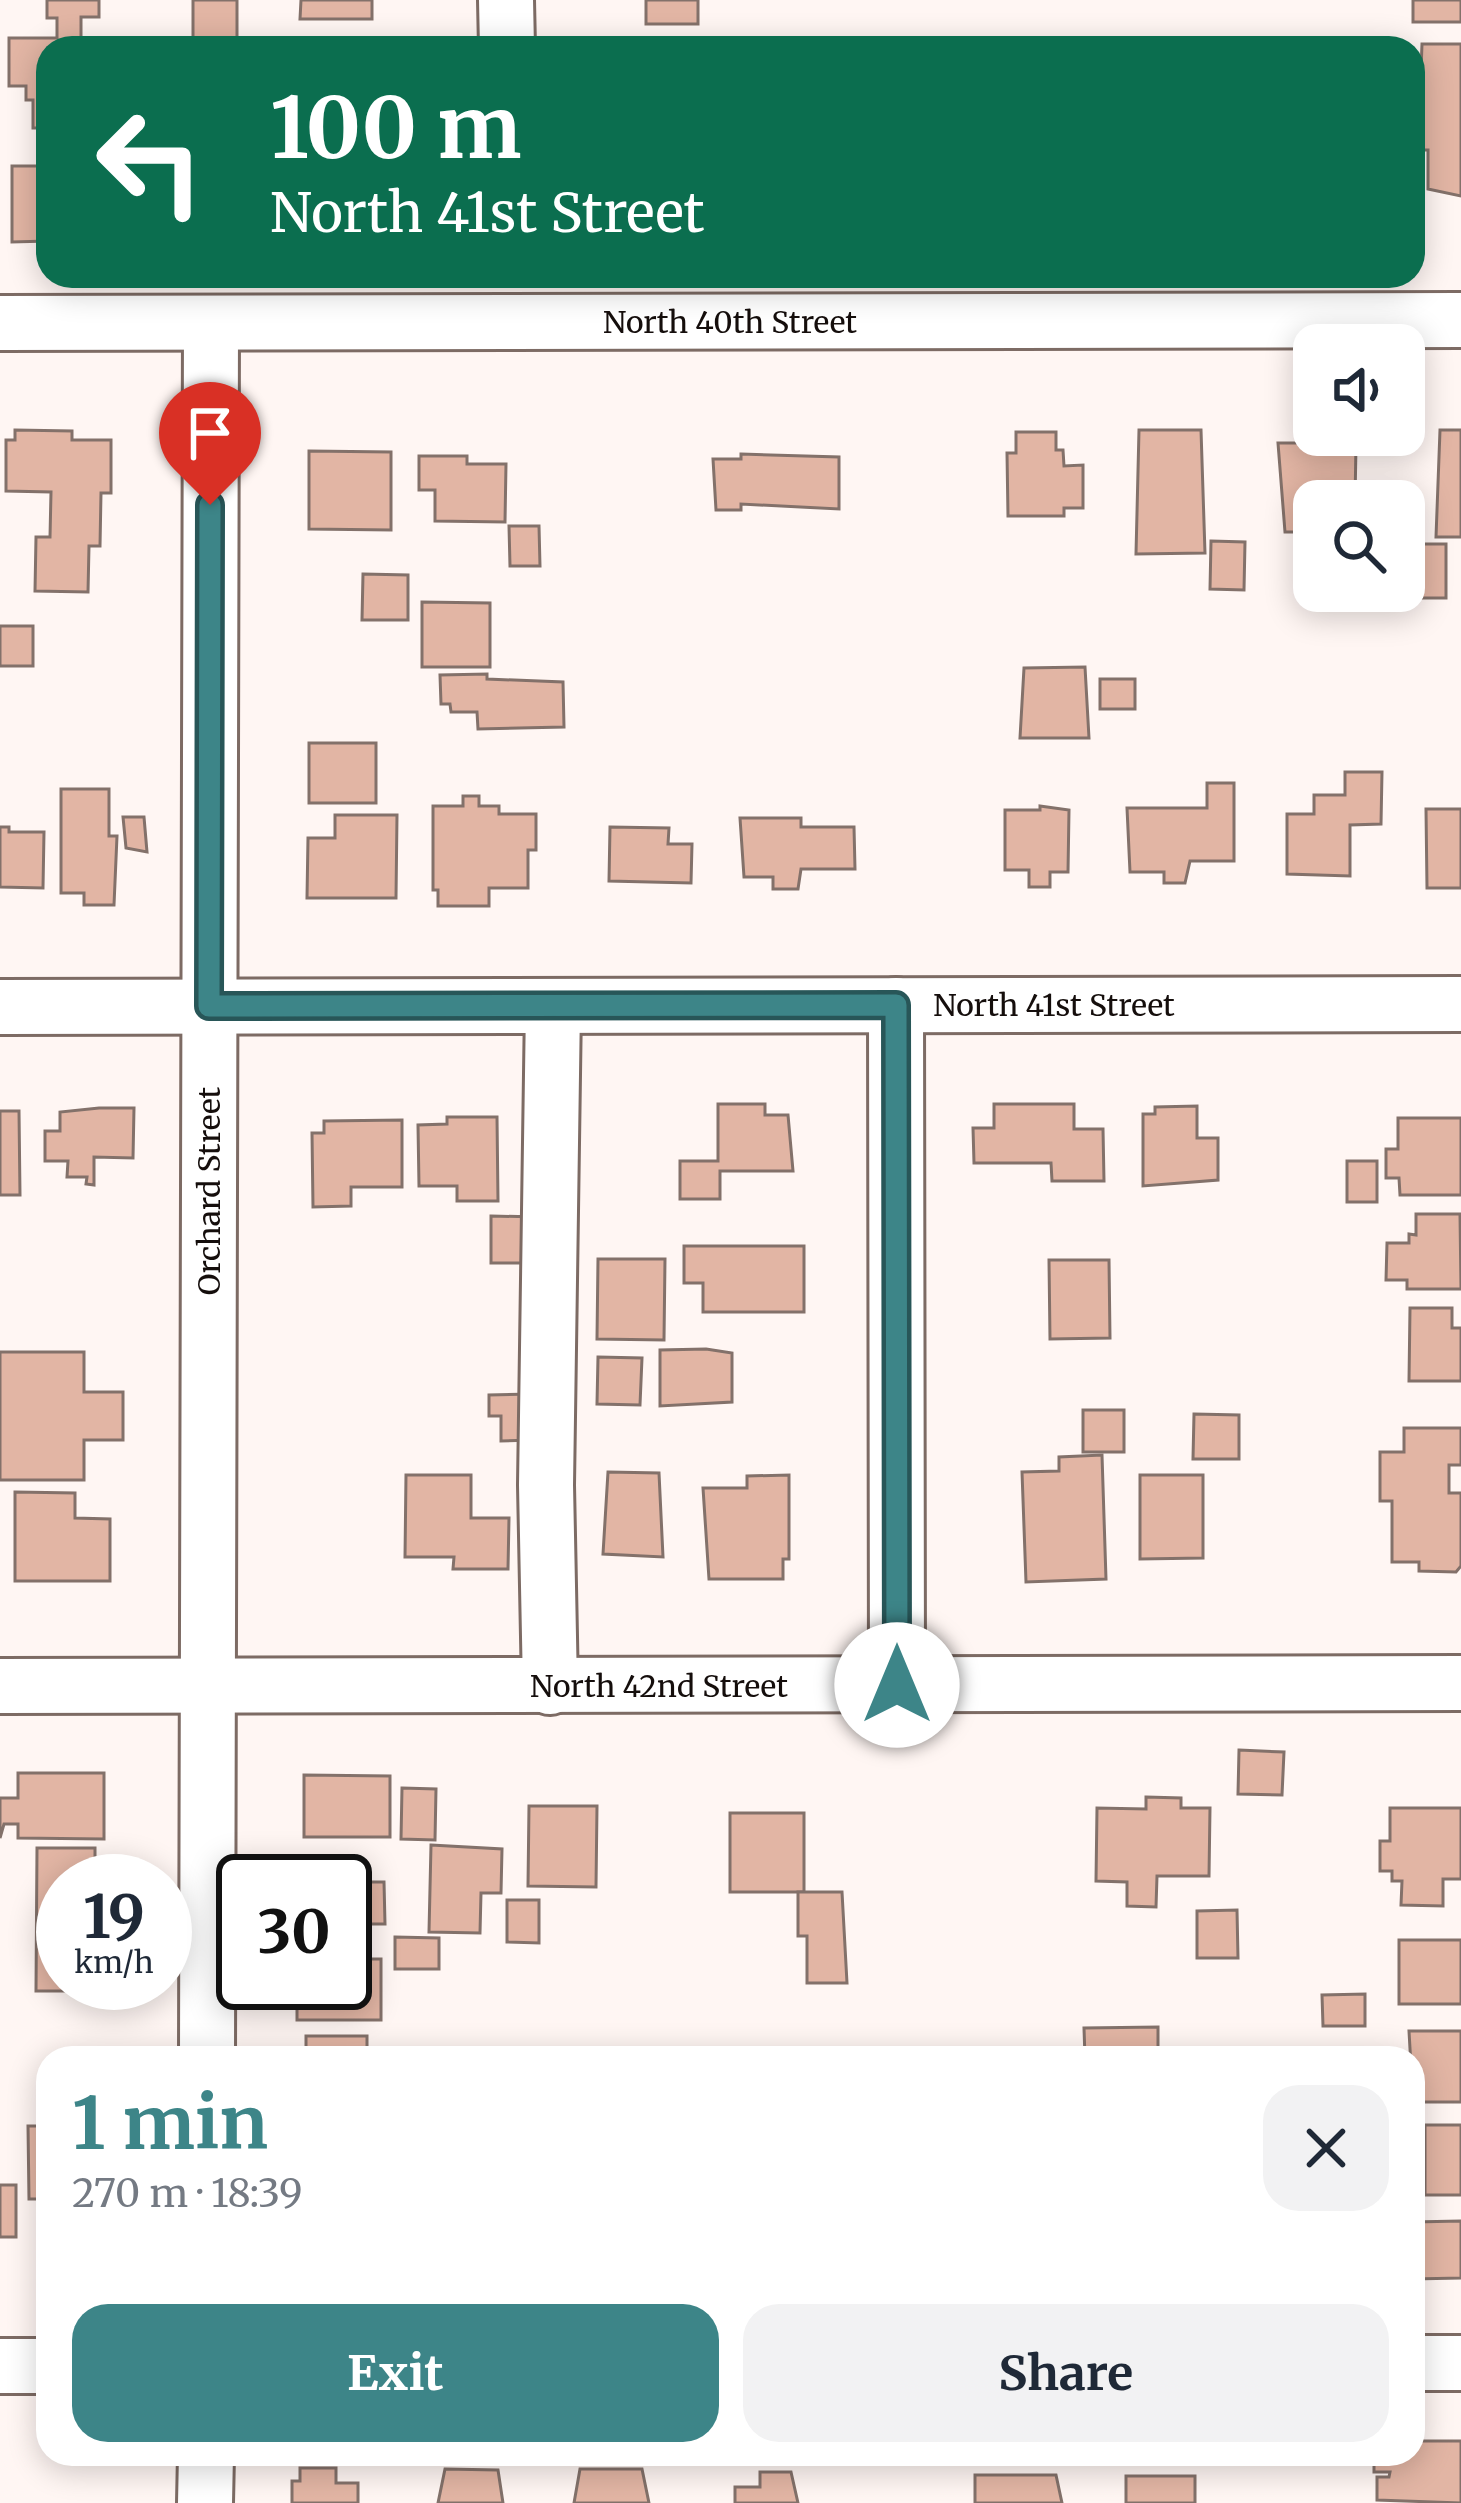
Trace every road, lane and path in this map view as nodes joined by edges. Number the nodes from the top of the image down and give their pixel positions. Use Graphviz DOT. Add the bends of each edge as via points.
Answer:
graph roads {
  1 [pos="506,0"];
  2 [pos="507,36"];
  3 [pos="508,299"];
  4 [pos="1461,320"];
  5 [pos="0,323"];
  6 [pos="211,323"];
  7 [pos="1461,1004"];
  8 [pos="896,1005"];
  9 [pos="209,1006"];
  10 [pos="553,1006"];
  11 [pos="0,1007"];
  12 [pos="1461,1683"];
  13 [pos="208,1685"];
  14 [pos="897,1685"];
  15 [pos="0,1686"];
  16 [pos="550,1687"];
  17 [pos="207,2046"];
  18 [pos="1425,2363"];
  19 [pos="1461,2363"];
  20 [pos="0,2366"];
  21 [pos="36,2366"];
  22 [pos="206,2466"];
  23 [pos="205,2503"];
  1 -- 2 [label="street"];
  3 -- 4 [label="street, North 40th Street"];
  3 -- 6 [label="street, North 40th Street"];
  5 -- 6 [label="street, North 40th Street"];
  6 -- 9 [label="street, Orchard Street"];
  7 -- 8 [label="street, North 41st Street"];
  8 -- 10 [label="street, North 41st Street"];
  8 -- 14 [label="street"];
  9 -- 10 [label="street, North 41st Street"];
  9 -- 11 [label="street, North 41st Street"];
  9 -- 13 [label="street, Orchard Street"];
  10 -- 16 [label="street"];
  12 -- 14 [label="street, North 42nd Street"];
  13 -- 15 [label="street, North 42nd Street"];
  13 -- 16 [label="street, North 42nd Street"];
  13 -- 17 [label="street, Orchard Street"];
  14 -- 16 [label="street, North 42nd Street"];
  18 -- 19 [label="street"];
  20 -- 21 [label="street"];
  22 -- 23 [label="street"];
}
